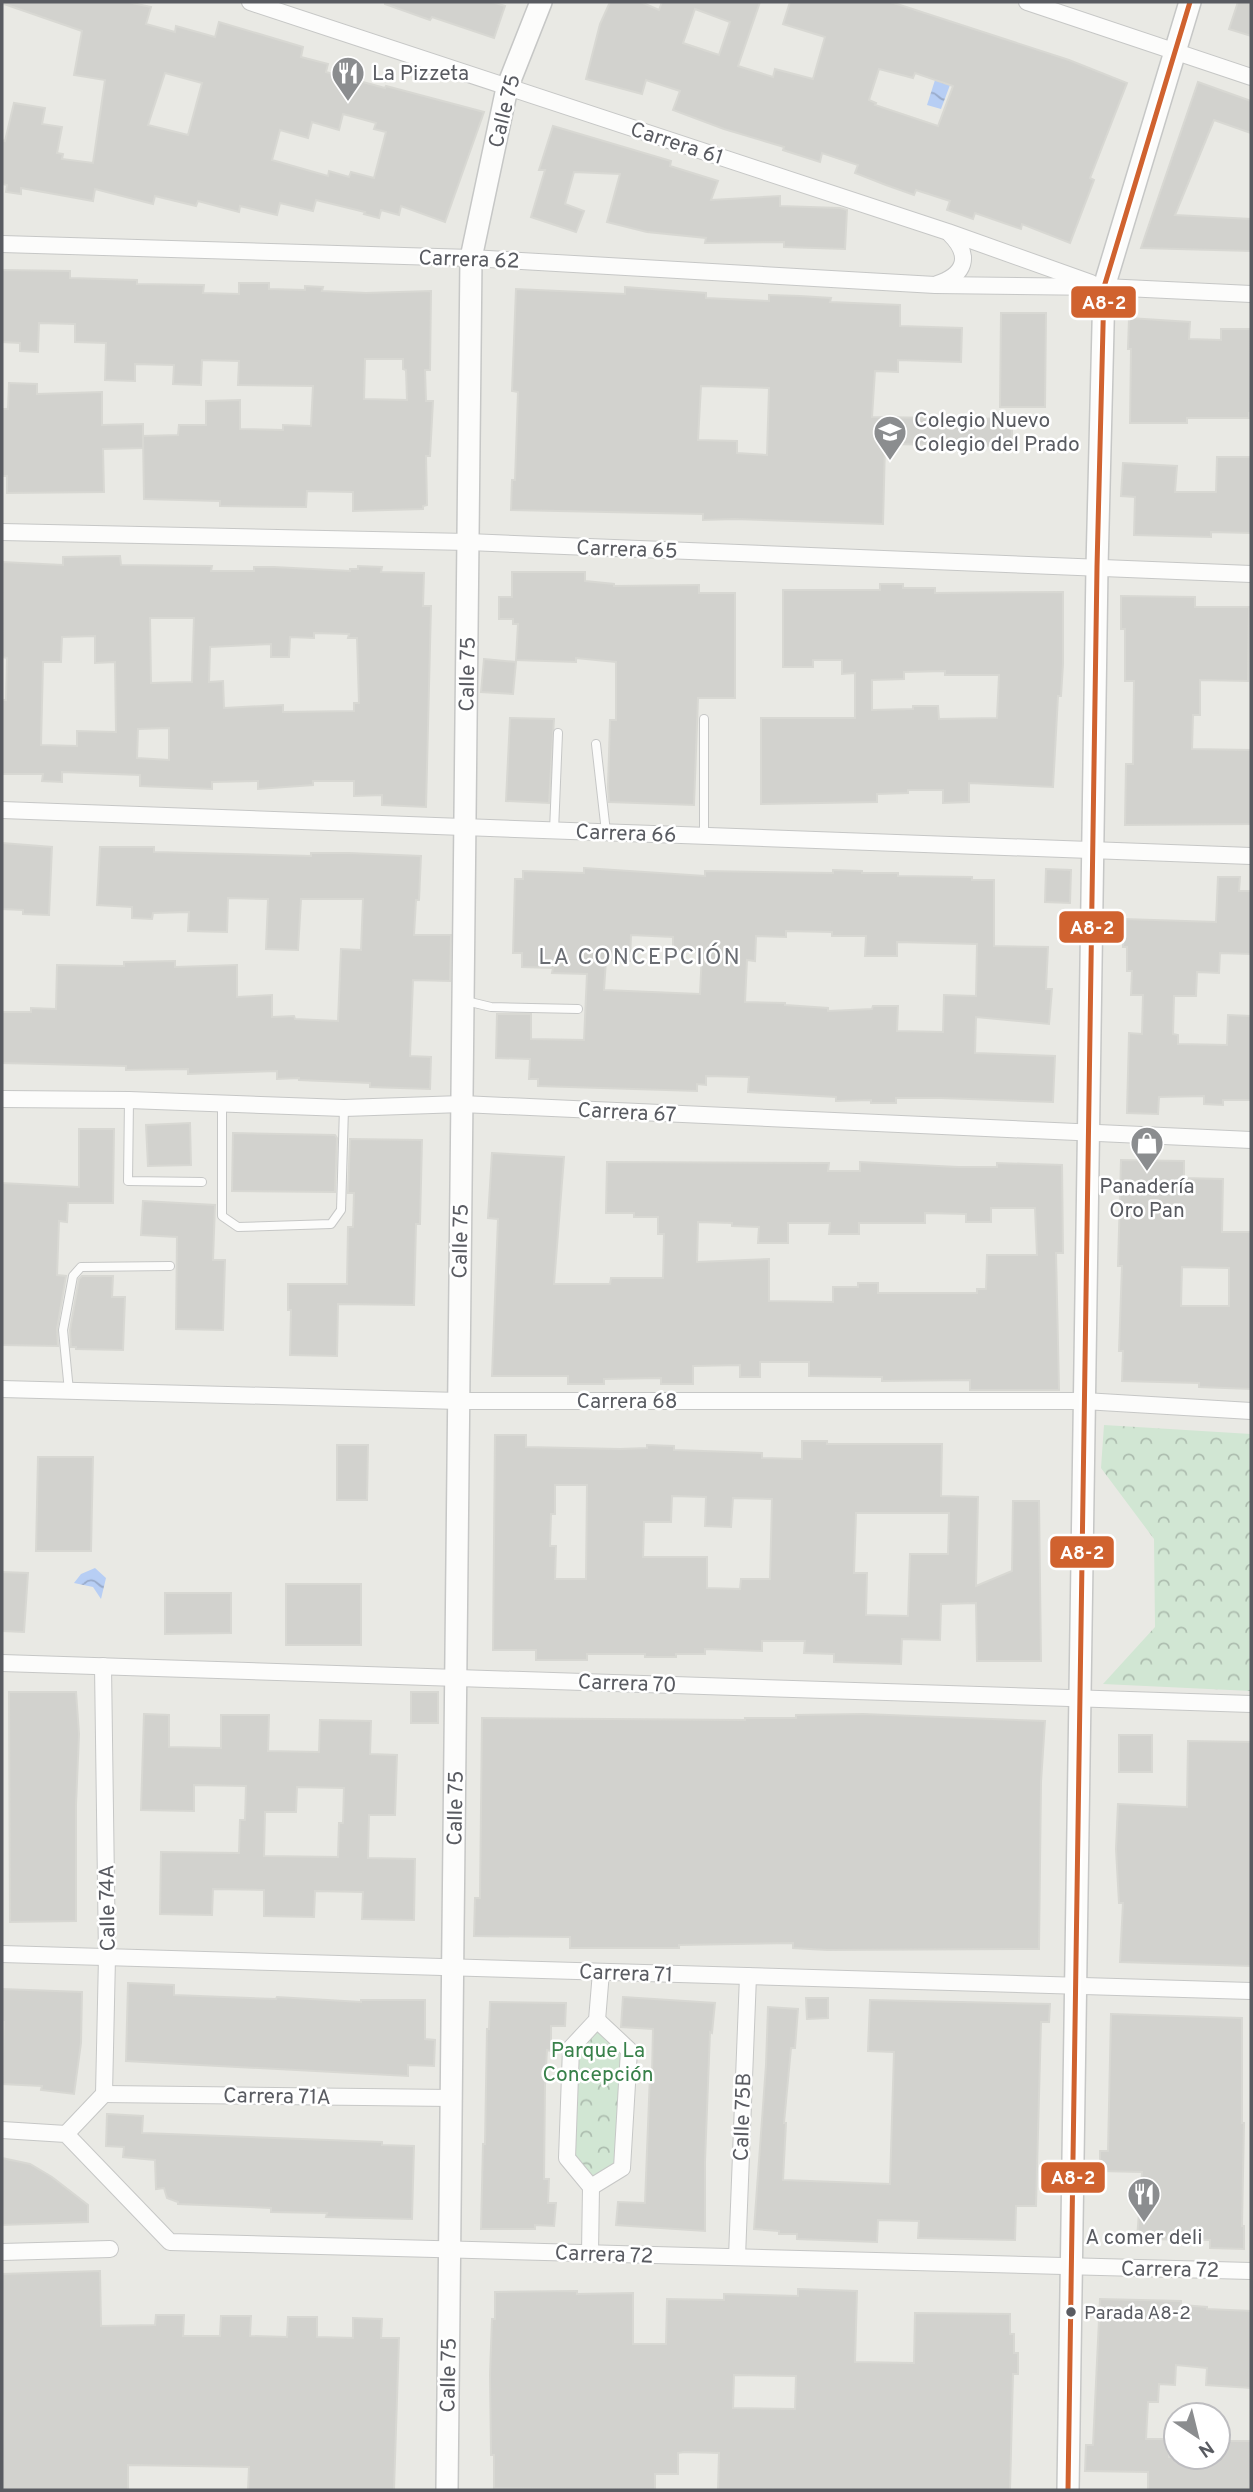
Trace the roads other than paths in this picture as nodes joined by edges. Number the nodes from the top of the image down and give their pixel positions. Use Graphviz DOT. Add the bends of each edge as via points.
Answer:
graph roads {
  1 [pos="250,2"];
  2 [pos="541,2"];
  3 [pos="1027,2"];
  4 [pos="1189,2"];
  5 [pos="1173,50"];
  6 [pos="1251,77"];
  7 [pos="507,88"];
  8 [pos="948,232"];
  9 [pos="2,244"];
  10 [pos="471,258"];
  11 [pos="935,285"];
  12 [pos="1104,287"];
  13 [pos="1251,294"];
  14 [pos="2,532"];
  15 [pos="468,542"];
  16 [pos="1097,567"];
  17 [pos="1251,574"];
  18 [pos="704,719"];
  19 [pos="558,733"];
  20 [pos="596,744"];
  21 [pos="2,810"];
  22 [pos="465,828"];
  23 [pos="554,831"];
  24 [pos="606,833"];
  25 [pos="704,836"];
  26 [pos="1093,851"];
  27 [pos="1251,856"];
  28 [pos="463,1000"];
  29 [pos="578,1009"];
  30 [pos="2,1099"];
  31 [pos="129,1100"];
  32 [pos="222,1104"];
  33 [pos="462,1104"];
  34 [pos="344,1108"];
  35 [pos="1089,1133"];
  36 [pos="1251,1140"];
  37 [pos="202,1182"];
  38 [pos="170,1266"];
  39 [pos="2,1389"];
  40 [pos="69,1391"];
  41 [pos="459,1401"];
  42 [pos="1084,1401"];
  43 [pos="1251,1412"];
  44 [pos="2,1663"];
  45 [pos="103,1666"];
  46 [pos="455,1678"];
  47 [pos="1080,1698"];
  48 [pos="1251,1703"];
  49 [pos="2,1954"];
  50 [pos="107,1957"];
  51 [pos="452,1967"];
  52 [pos="601,1972"];
  53 [pos="748,1976"];
  54 [pos="1077,1986"];
  55 [pos="1251,1991"];
  56 [pos="597,2020"];
  57 [pos="104,2094"];
  58 [pos="451,2098"];
  59 [pos="2,2130"];
  60 [pos="65,2134"];
  61 [pos="591,2187"];
  62 [pos="110,2249"];
  63 [pos="449,2250"];
  64 [pos="2,2252"];
  65 [pos="590,2253"];
  66 [pos="737,2257"];
  67 [pos="1071,2266"];
  68 [pos="1251,2271"];
  69 [pos="447,2490"];
  70 [pos="1068,2490"];
  1 -- 7 [label="street, Carrera 61"];
  2 -- 7 [label="street, Calle 75"];
  3 -- 5 [label="street"];
  4 -- 5 [label="street"];
  5 -- 6 [label="street"];
  5 -- 12 [label="street"];
  7 -- 8 [label="street, Carrera 61"];
  7 -- 10 [label="street, Calle 75"];
  8 -- 11 [label="street" via="961,245 963,263 953,279"];
  8 -- 12 [label="street, Carrera 61"];
  9 -- 10 [label="street, Carrera 62"];
  10 -- 11 [label="street, Carrera 62"];
  10 -- 15 [label="street, Calle 75"];
  11 -- 12 [label="street, Carrera 62"];
  12 -- 13 [label="street, Carrera 62"];
  12 -- 16 [label="street"];
  14 -- 15 [label="street, Carrera 65"];
  15 -- 16 [label="street, Carrera 65"];
  15 -- 22 [label="street, Calle 75"];
  16 -- 17 [label="street, Carrera 65"];
  16 -- 26 [label="street"];
  18 -- 25 [label="lane"];
  19 -- 23 [label="lane"];
  20 -- 24 [label="lane"];
  21 -- 22 [label="street, Carrera 66"];
  22 -- 23 [label="street, Carrera 66"];
  22 -- 28 [label="street, Calle 75"];
  23 -- 24 [label="street, Carrera 66"];
  24 -- 25 [label="street, Carrera 66"];
  25 -- 26 [label="street, Carrera 66"];
  26 -- 27 [label="street, Carrera 66"];
  26 -- 35 [label="street"];
  28 -- 29 [label="lane" via="491,1007"];
  28 -- 33 [label="street, Calle 75"];
  30 -- 31 [label="street, Carrera 67"];
  31 -- 32 [label="street, Carrera 67"];
  31 -- 37 [label="lane" via="128,1181"];
  32 -- 34 [label="street, Carrera 67"];
  32 -- 34 [label="lane" via="222,1216 238,1227 331,1224 341,1210"];
  33 -- 34 [label="street, Carrera 67"];
  33 -- 35 [label="street, Carrera 67"];
  33 -- 41 [label="street, Calle 75"];
  35 -- 36 [label="street, Carrera 67"];
  35 -- 42 [label="street"];
  38 -- 40 [label="lane" via="76,1270 63,1330"];
  39 -- 40 [label="street, Carrera 68"];
  40 -- 41 [label="street, Carrera 68"];
  41 -- 42 [label="street, Carrera 68"];
  41 -- 46 [label="street, Calle 75"];
  42 -- 43 [label="street, Carrera 68"];
  42 -- 47 [label="street"];
  44 -- 45 [label="street, Carrera 70"];
  45 -- 46 [label="street, Carrera 70"];
  45 -- 50 [label="street, Calle 74A"];
  46 -- 47 [label="street, Carrera 70"];
  46 -- 51 [label="street, Calle 75"];
  47 -- 48 [label="street, Carrera 70"];
  47 -- 54 [label="street"];
  49 -- 50 [label="street, Carrera 71"];
  50 -- 51 [label="street, Carrera 71"];
  50 -- 57 [label="street, Calle 74A"];
  51 -- 52 [label="street, Carrera 71"];
  51 -- 58 [label="street, Calle 75"];
  52 -- 53 [label="street, Carrera 71"];
  52 -- 56 [label="street"];
  53 -- 54 [label="street, Carrera 71"];
  53 -- 66 [label="street, Calle 75B"];
  54 -- 55 [label="street, Carrera 71"];
  54 -- 67 [label="street"];
  56 -- 61 [label="street" via="571,2048 567,2158"];
  56 -- 61 [label="street" via="629,2050 622,2168"];
  57 -- 58 [label="street, Carrera 71A"];
  57 -- 60 [label="street"];
  58 -- 63 [label="street, Calle 75"];
  59 -- 60 [label="street"];
  60 -- 63 [label="street, Carrera 72" via="170,2242"];
  61 -- 65 [label="street"];
  62 -- 64 [label="street"];
  63 -- 65 [label="street, Carrera 72"];
  63 -- 69 [label="street, Calle 75"];
  65 -- 66 [label="street, Carrera 72"];
  66 -- 67 [label="street, Carrera 72"];
  67 -- 68 [label="street, Carrera 72"];
  67 -- 70 [label="street"];
}
